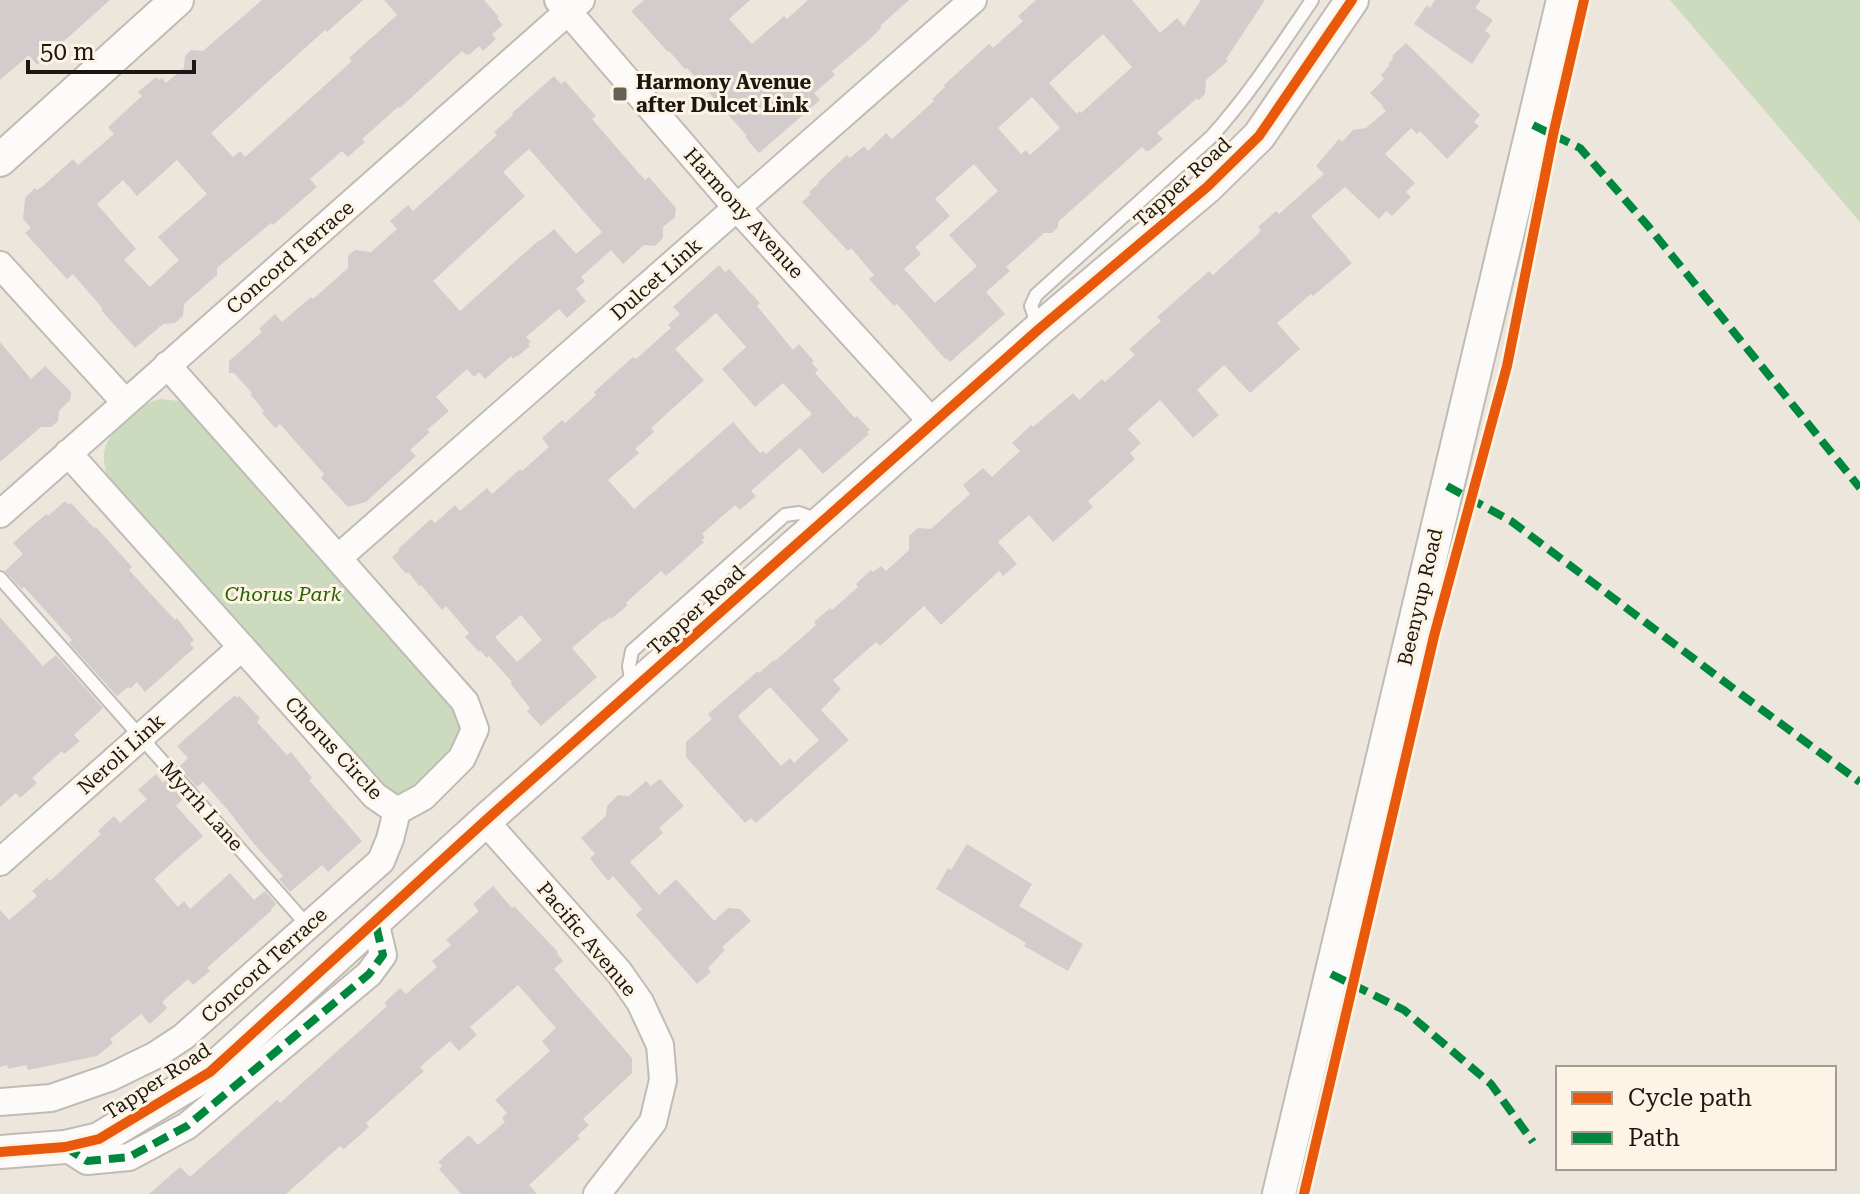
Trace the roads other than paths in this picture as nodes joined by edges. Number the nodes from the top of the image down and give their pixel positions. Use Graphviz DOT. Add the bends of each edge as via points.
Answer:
graph roads {
  1 [pos="177,0"];
  2 [pos="973,0"];
  3 [pos="1312,0"];
  4 [pos="1352,0"];
  5 [pos="1563,0"];
  6 [pos="569,4"];
  7 [pos="0,160"];
  8 [pos="737,208"];
  9 [pos="0,265"];
  10 [pos="1039,329"];
  11 [pos="167,365"];
  12 [pos="125,402"];
  13 [pos="933,423"];
  14 [pos="68,453"];
  15 [pos="0,514"];
  16 [pos="338,558"];
  17 [pos="0,578"];
  18 [pos="242,647"];
  19 [pos="140,737"];
  20 [pos="397,811"];
  21 [pos="485,821"];
  22 [pos="0,862"];
  23 [pos="308,926"];
  24 [pos="0,1102"];
  25 [pos="0,1152"];
  26 [pos="597,1194"];
  27 [pos="1279,1194"];
  1 -- 7 [label="street"];
  2 -- 8 [label="street, Dulcet Link"];
  3 -- 10 [label="lane" via="1211,137 1036,295 1031,306"];
  4 -- 10 [label="street, Tapper Road" via="1259,136 1207,187"];
  5 -- 27 [label="street, Beenyup Road"];
  6 -- 8 [label="street, Harmony Avenue"];
  6 -- 11 [label="street, Concord Terrace"];
  8 -- 13 [label="street, Harmony Avenue"];
  8 -- 16 [label="street, Dulcet Link"];
  9 -- 12 [label="street"];
  10 -- 13 [label="street, Tapper Road"];
  11 -- 12 [label="street, Concord Terrace"];
  11 -- 16 [label="street, Chorus Circle"];
  12 -- 14 [label="street, Concord Terrace"];
  13 -- 21 [label="street, Tapper Road"];
  14 -- 15 [label="street, Concord Terrace"];
  14 -- 18 [label="street, Chorus Circle"];
  16 -- 20 [label="street, Chorus Circle" via="465,702 475,729 462,758 423,797"];
  17 -- 19 [label="lane, Myrrh Lane"];
  18 -- 19 [label="street, Neroli Link"];
  18 -- 20 [label="street, Chorus Circle" via="375,796"];
  19 -- 22 [label="street, Neroli Link"];
  19 -- 23 [label="lane, Myrrh Lane"];
  20 -- 23 [label="street, Concord Terrace" via="381,861"];
  21 -- 25 [label="street, Tapper Road" via="210,1072 99,1139"];
  21 -- 26 [label="street, Pacific Avenue" via="619,972 660,1045 663,1080 653,1122"];
  23 -- 24 [label="street, Concord Terrace" via="183,1037 154,1056 51,1098"];
}
